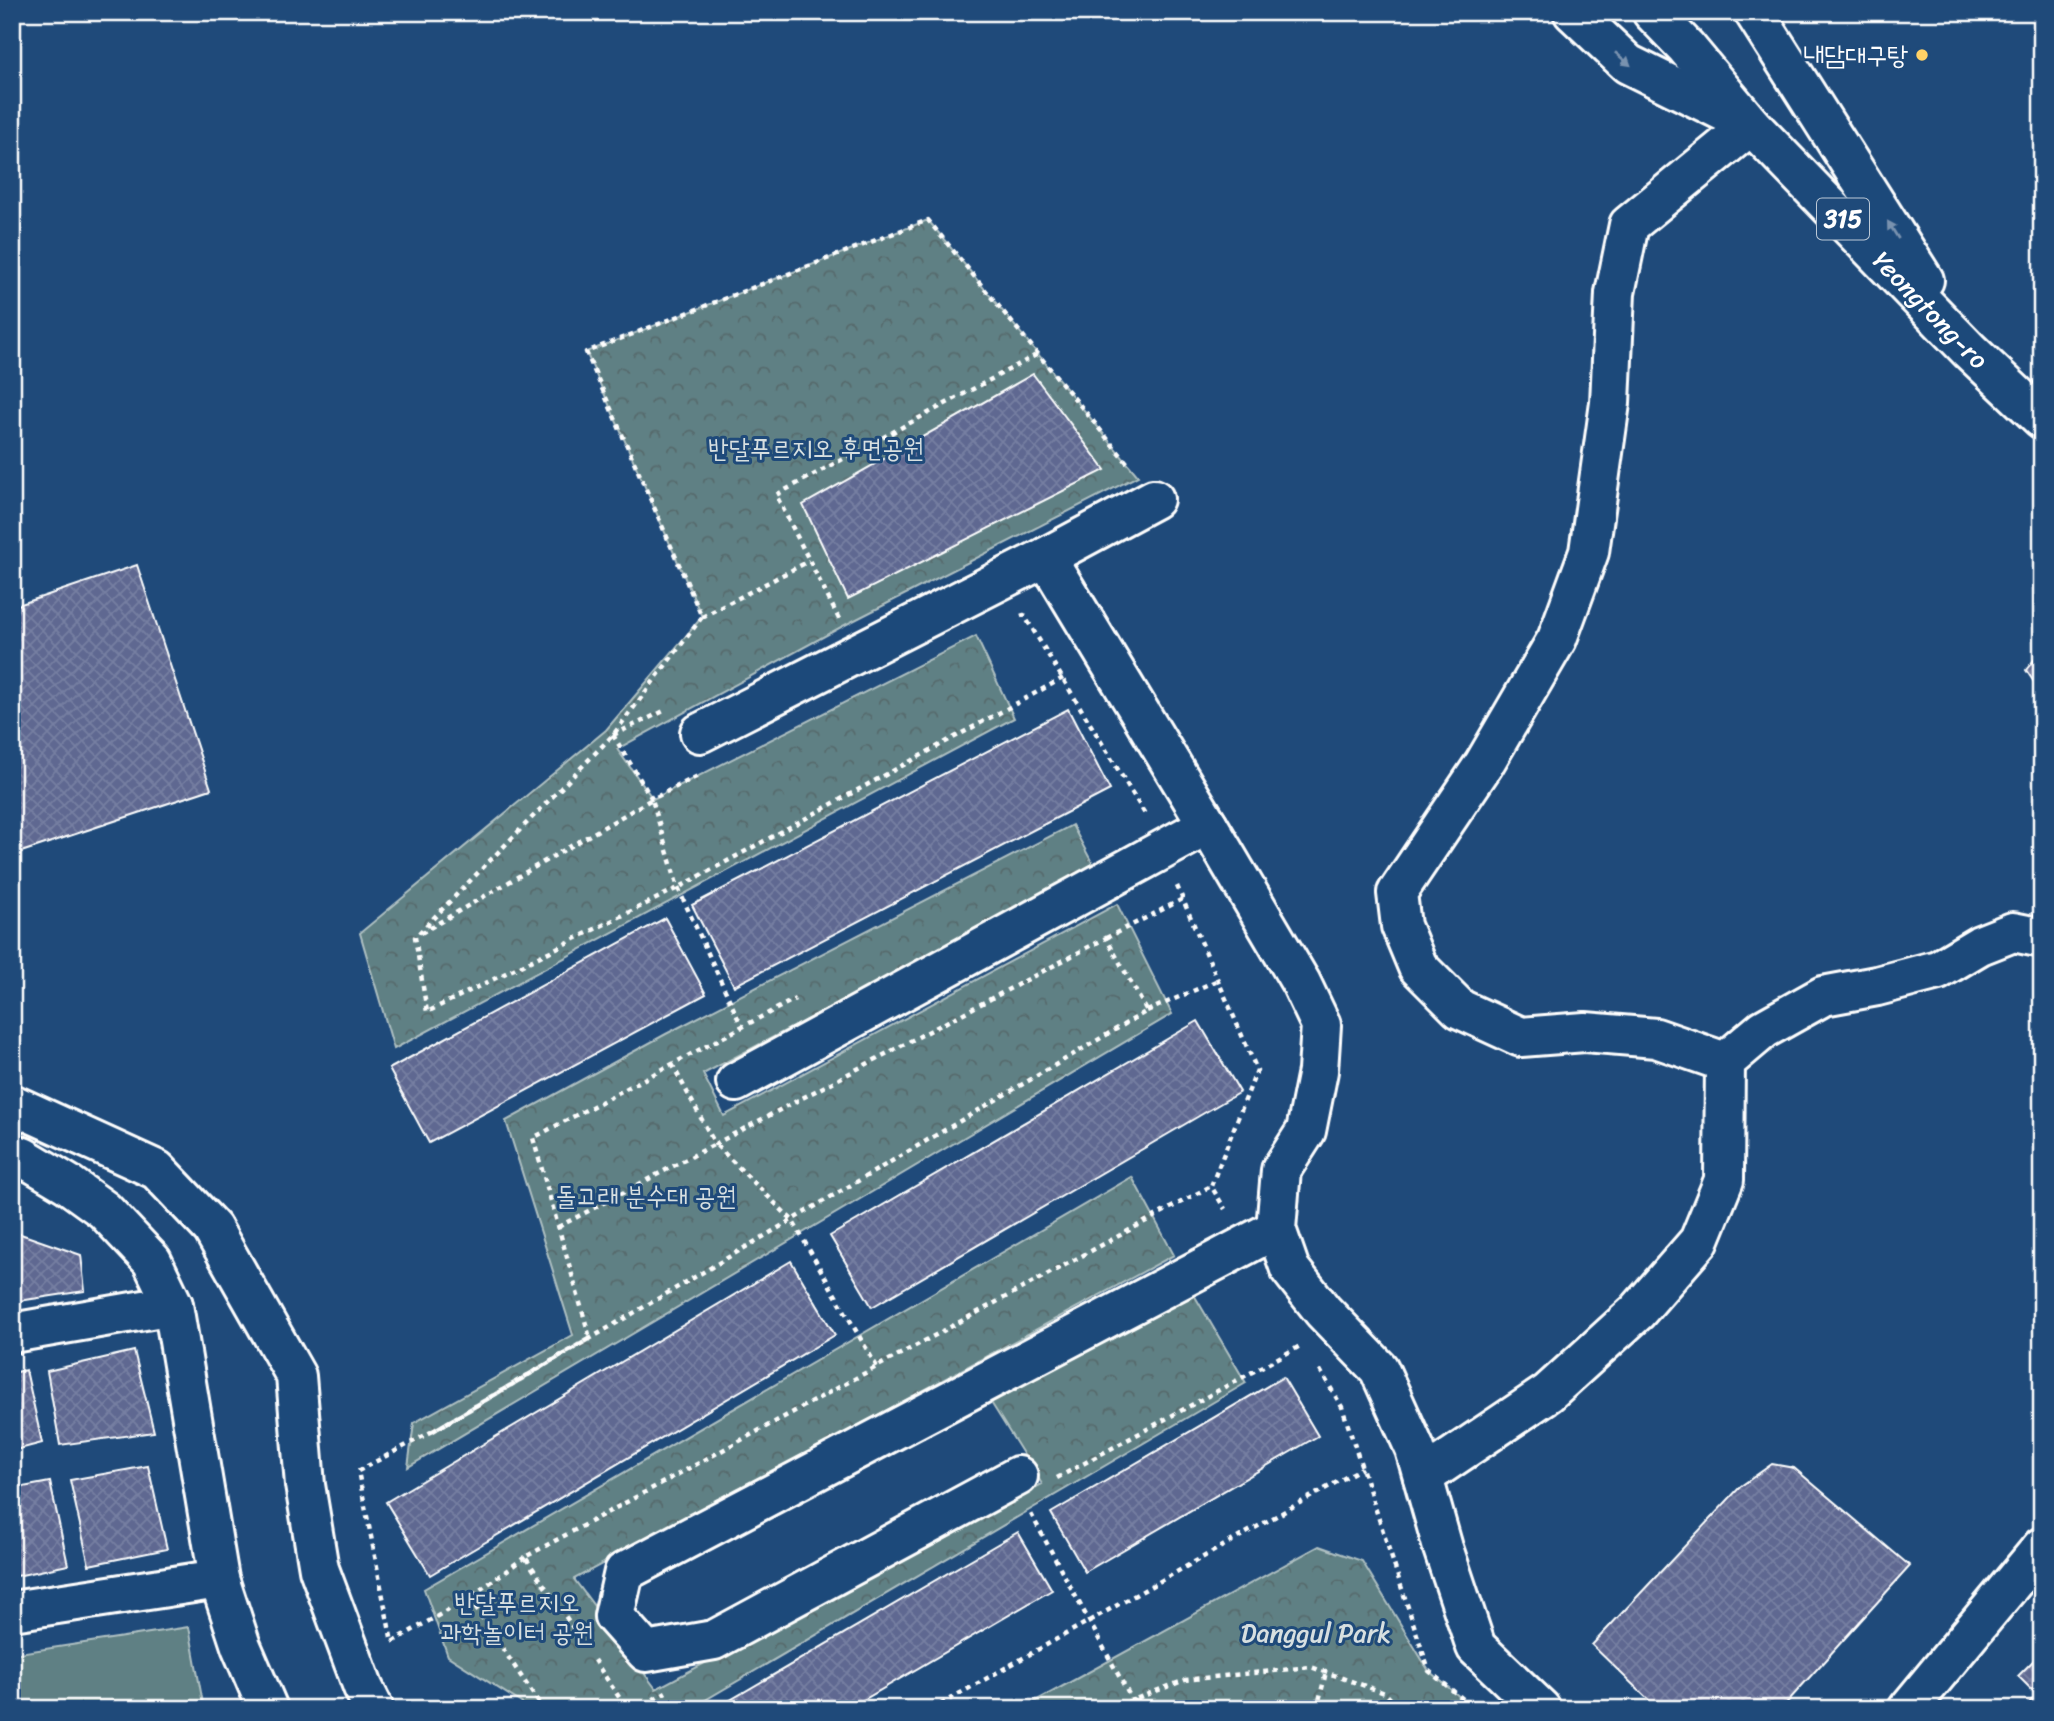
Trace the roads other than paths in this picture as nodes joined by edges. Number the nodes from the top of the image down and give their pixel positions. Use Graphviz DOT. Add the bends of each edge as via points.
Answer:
graph roads {
  1 [pos="1573,12"];
  2 [pos="1652,12"];
  3 [pos="1754,12"];
  4 [pos="1752,125"];
  5 [pos="1969,350"];
  6 [pos="2042,419"];
  7 [pos="1154,499"];
  8 [pos="1046,557"];
  9 [pos="700,733"];
  10 [pos="1208,825"];
  11 [pos="2042,938"];
  12 [pos="1725,1062"];
  13 [pos="736,1082"];
  14 [pos="12,1104"];
  15 [pos="12,1153"];
  16 [pos="1261,1237"];
  17 [pos="173,1305"];
  18 [pos="12,1333"];
  19 [pos="1423,1477"];
  20 [pos="1023,1493"];
  21 [pos="2042,1547"];
  22 [pos="219,1579"];
  23 [pos="12,1611"];
  24 [pos="268,1709"];
  25 [pos="374,1709"];
  26 [pos="1541,1709"];
  27 [pos="1908,1709"];
  1 -- 4 [label="street, one-way" via="1628,64"];
  2 -- 4 [label="street, Yeongtong-ro / 315"];
  5 -- 3 [label="street, 315, one-way"];
  4 -- 5 [label="street, Yeongtong-ro / 315"];
  4 -- 12 [label="street" via="1629,225 1615,293 1610,402 1590,551 1557,639 1484,764 1396,893 1401,926 1418,967 1460,1009 1521,1037 1585,1032 1656,1038"];
  5 -- 6 [label="street, Yeongtong-ro / 315"];
  7 -- 8 [label="street"];
  8 -- 9 [label="street"];
  8 -- 10 [label="street"];
  10 -- 13 [label="street"];
  10 -- 16 [label="street" via="1301,982 1321,1025 1306,1131 1281,1170"];
  11 -- 12 [label="street" via="2013,932 1938,970 1823,996 1764,1029"];
  12 -- 19 [label="street" via="1724,1180 1699,1241 1637,1312 1548,1393"];
  14 -- 25 [label="street" via="157,1170 212,1228 296,1376 305,1485 319,1569"];
  15 -- 17 [label="street" via="104,1210 152,1261"];
  16 -- 19 [label="street" via="1379,1369"];
  16 -- 20 [label="street" via="624,1572 614,1616 646,1652 714,1640"];
  17 -- 18 [label="street"];
  17 -- 22 [label="street"];
  19 -- 26 [label="street" via="1476,1647"];
  21 -- 27 [label="street"];
  22 -- 23 [label="street"];
  22 -- 24 [label="street"];
}
